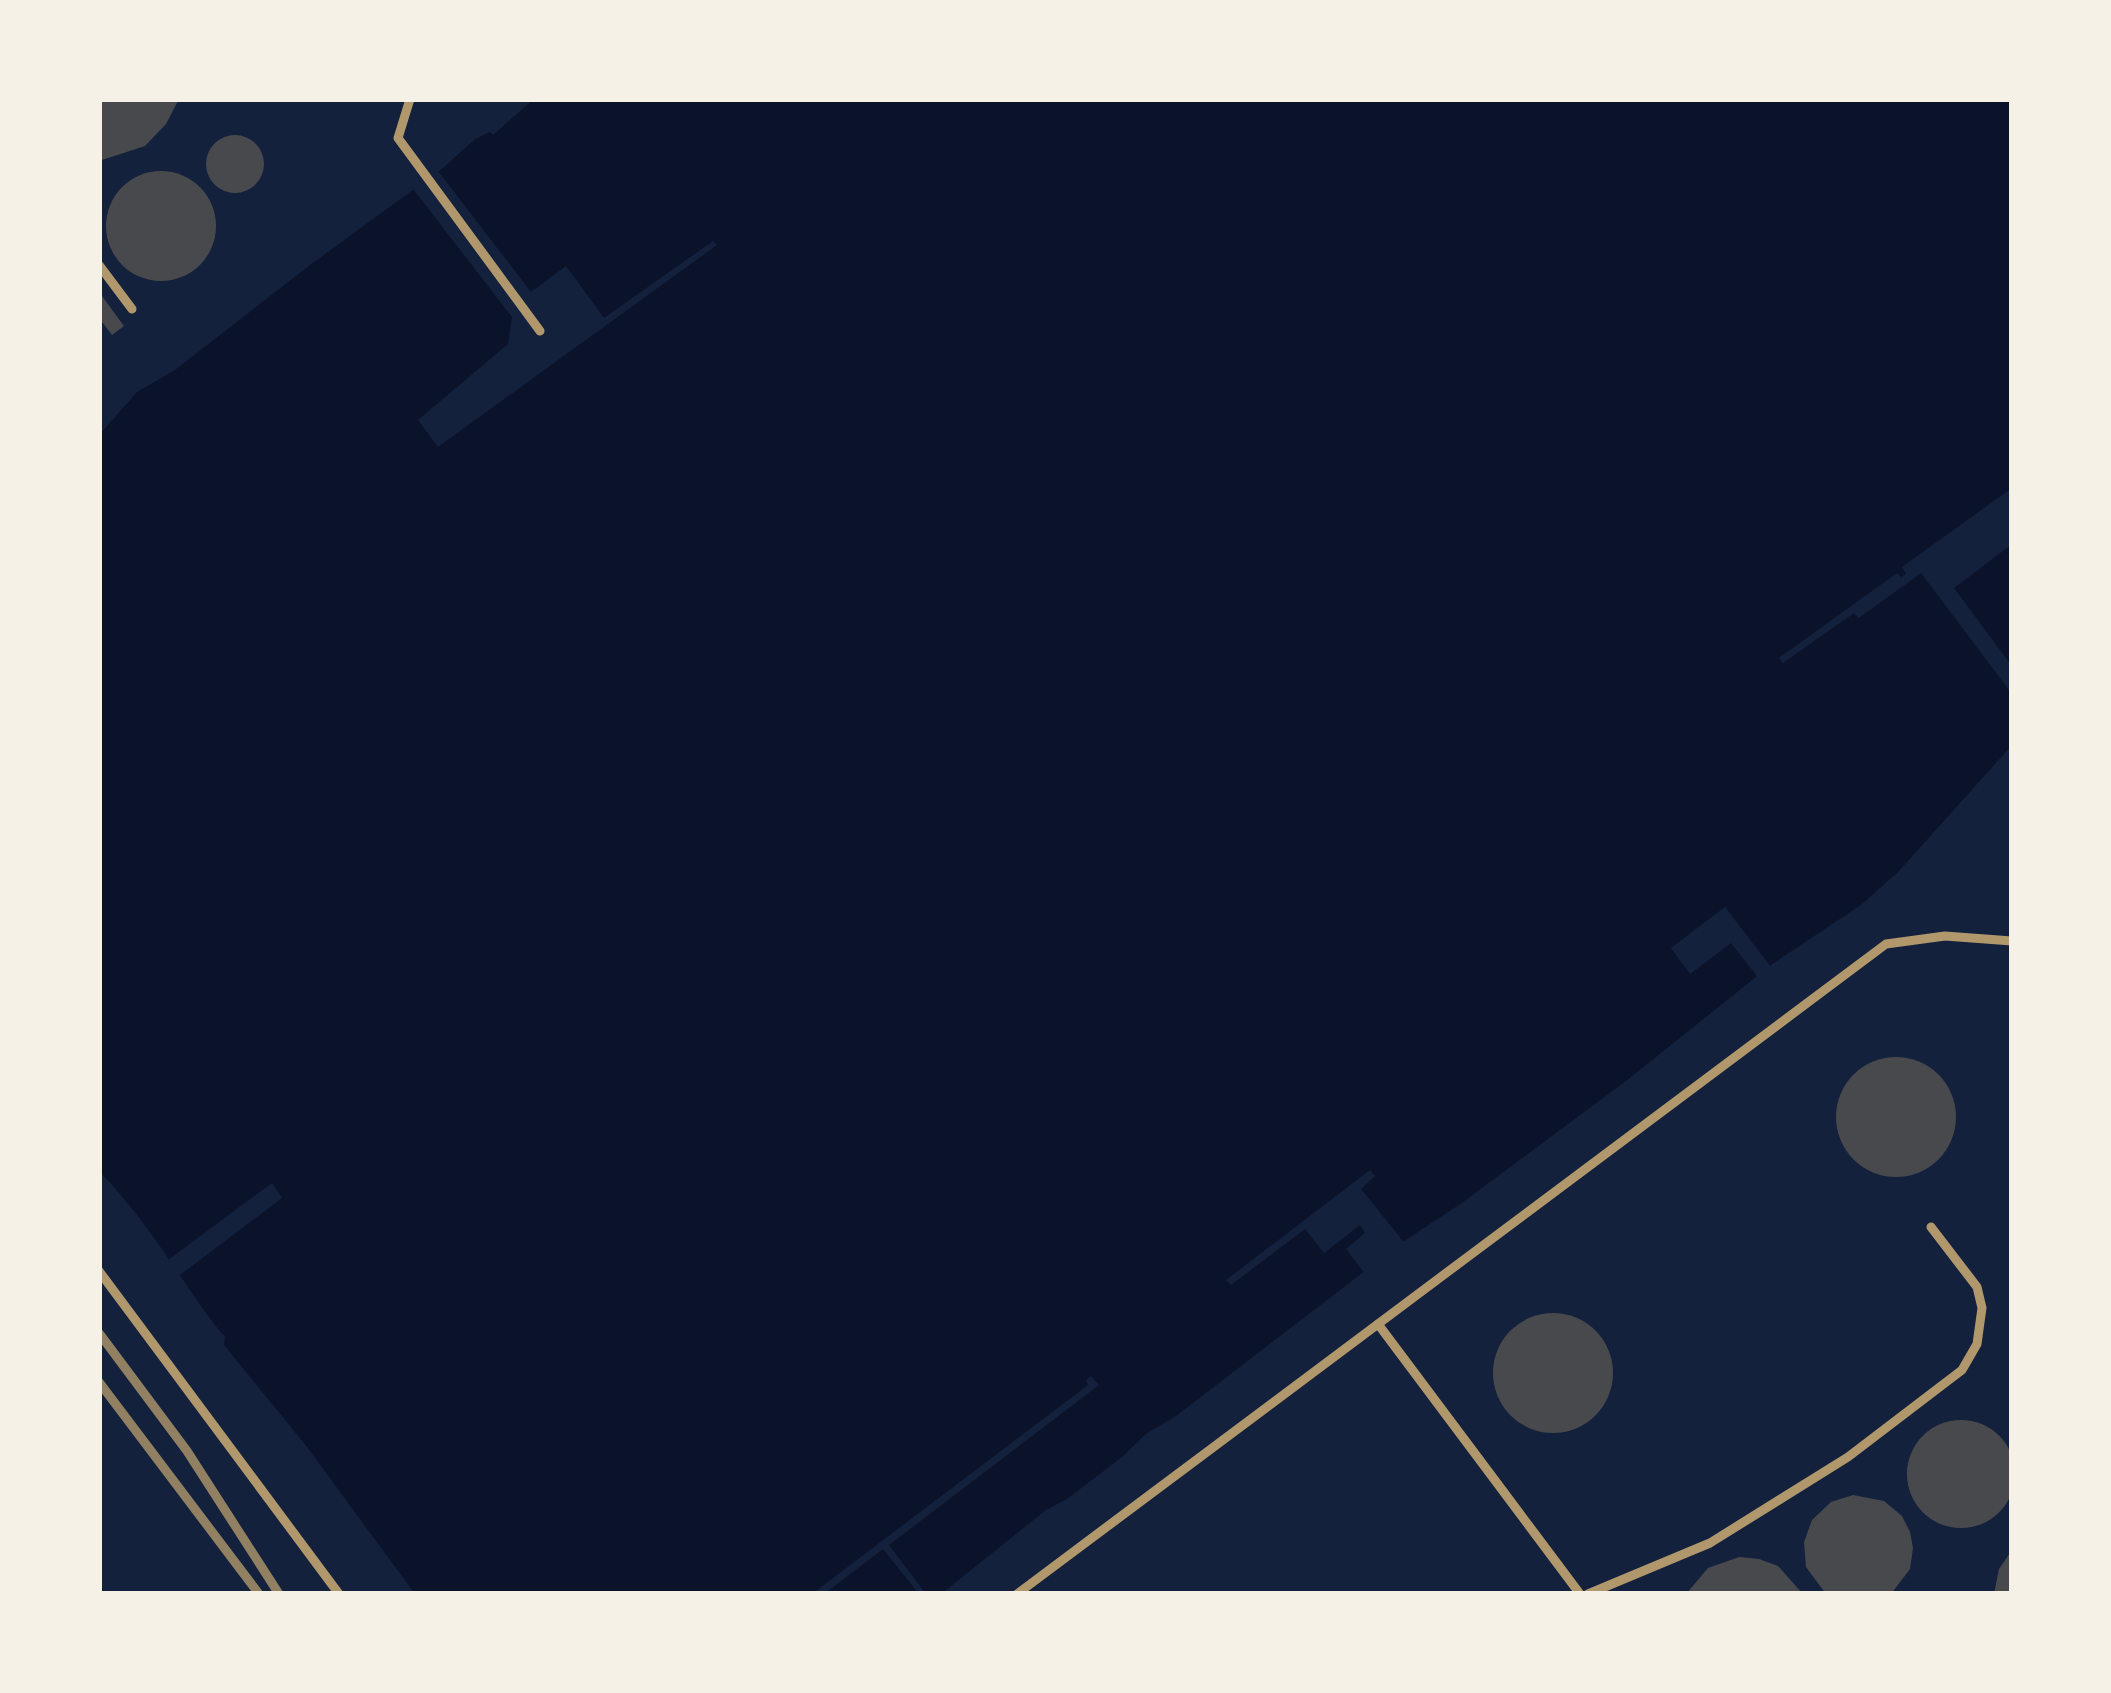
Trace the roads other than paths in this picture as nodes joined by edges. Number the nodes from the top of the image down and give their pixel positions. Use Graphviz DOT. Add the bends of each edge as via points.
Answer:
graph roads {
  1 [pos="410,99"];
  2 [pos="99,265"];
  3 [pos="132,309"];
  4 [pos="540,331"];
  5 [pos="2012,941"];
  6 [pos="1931,1227"];
  7 [pos="99,1271"];
  8 [pos="1378,1324"];
  9 [pos="339,1594"];
  10 [pos="1017,1594"];
  11 [pos="1584,1594"];
  1 -- 4 [label="lane" via="398,138"];
  2 -- 3 [label="lane"];
  5 -- 8 [label="lane" via="1946,936 1886,944"];
  6 -- 11 [label="lane" via="1977,1287 1981,1330 1962,1370 1848,1457 1710,1543"];
  7 -- 9 [label="lane"];
  8 -- 10 [label="lane"];
  8 -- 11 [label="lane"];
}
